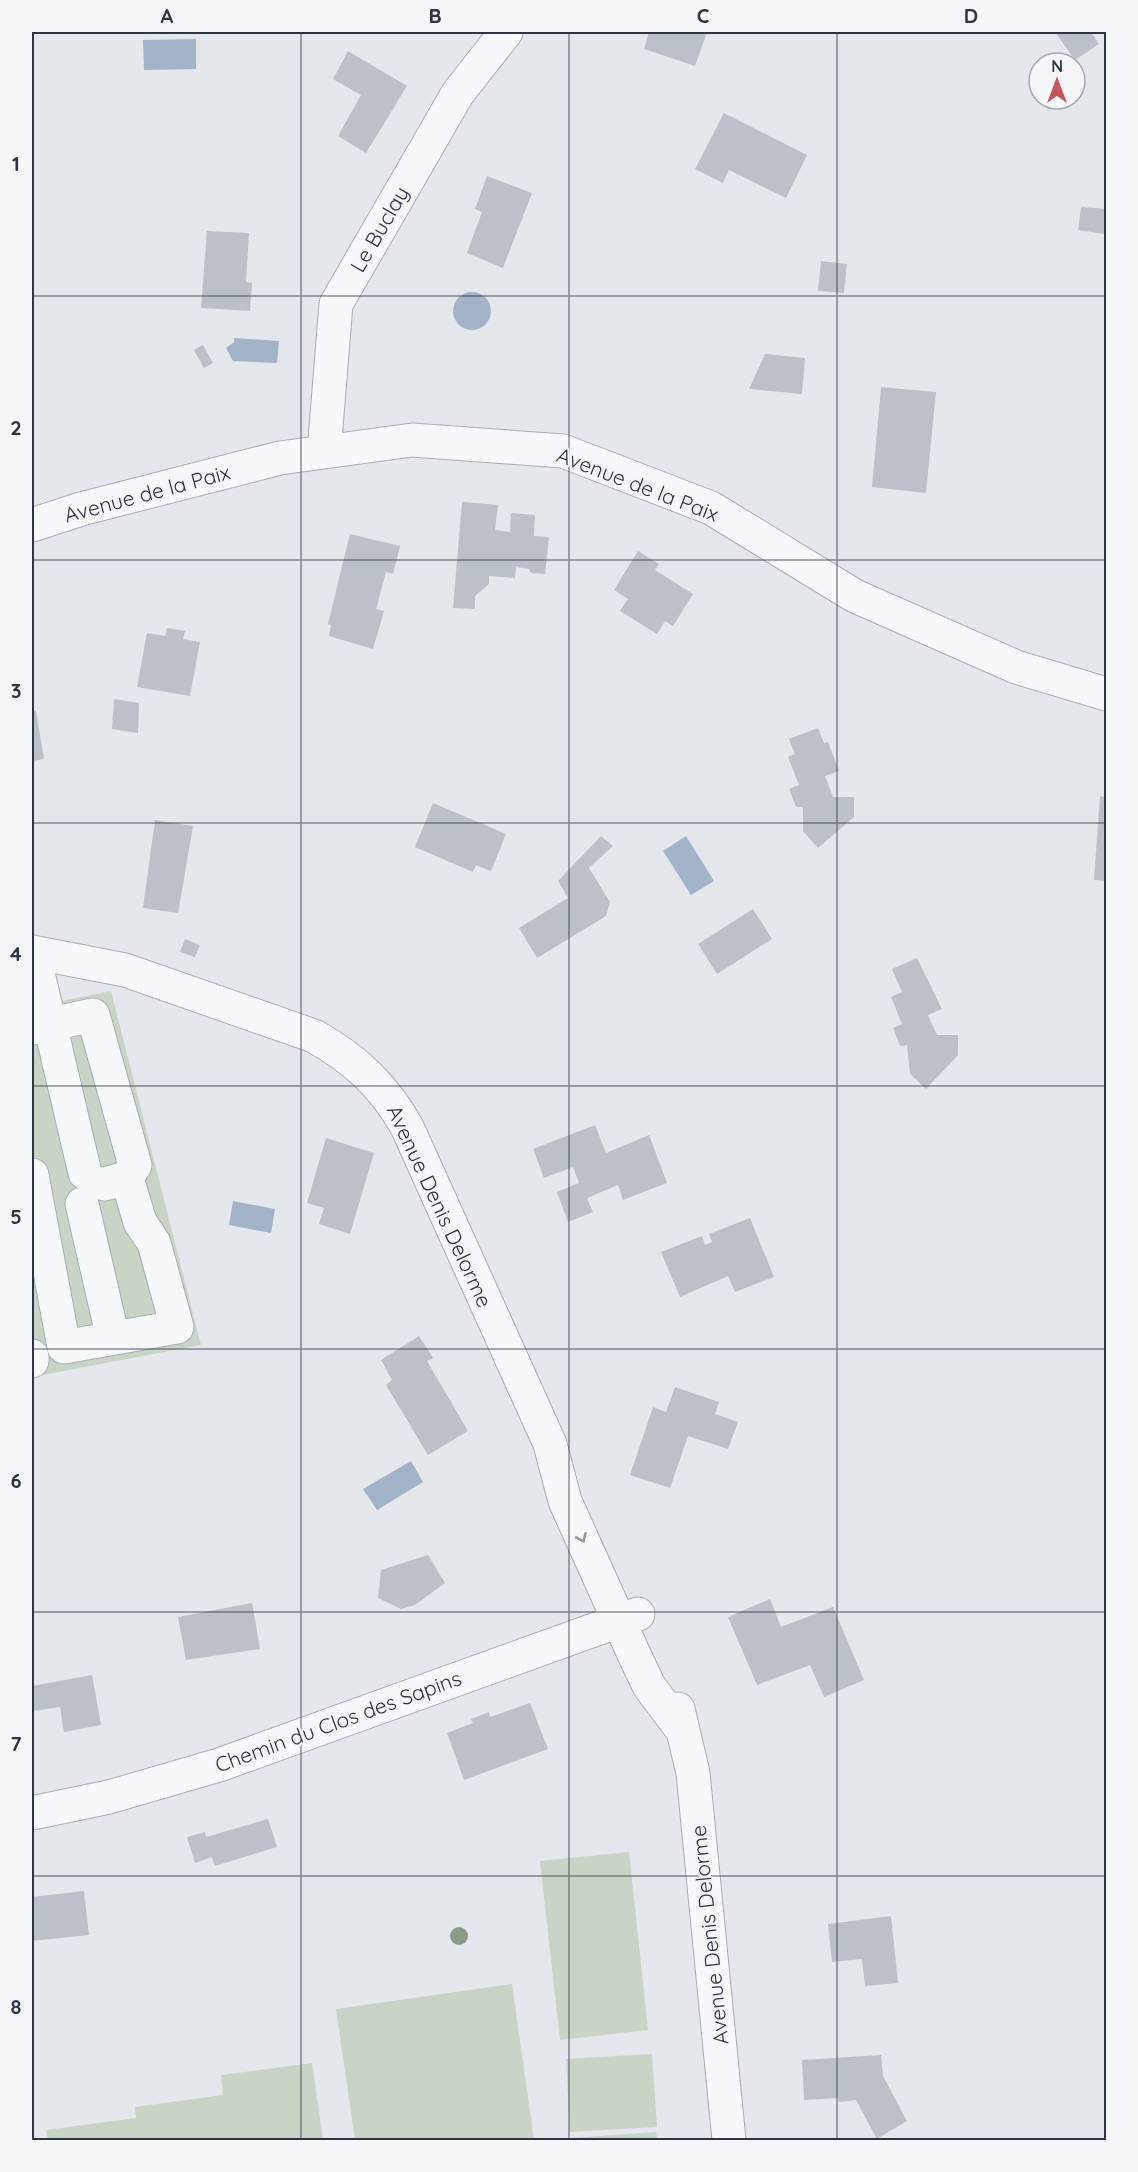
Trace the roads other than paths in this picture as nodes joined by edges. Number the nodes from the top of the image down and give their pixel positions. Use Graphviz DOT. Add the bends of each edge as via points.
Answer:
graph roads {
  1 [pos="506,32"];
  2 [pos="324,452"];
  3 [pos="32,525"];
  4 [pos="1107,694"];
  5 [pos="32,952"];
  6 [pos="40,1026"];
  7 [pos="94,1186"];
  8 [pos="33,1190"];
  9 [pos="113,1338"];
  10 [pos="32,1356"];
  11 [pos="32,1361"];
  12 [pos="629,1617"];
  13 [pos="32,1813"];
  14 [pos="729,2140"];
  1 -- 2 [label="street, Le Buclay" via="458,93 336,304"];
  2 -- 3 [label="street, Avenue de la Paix" via="280,458"];
  2 -- 4 [label="street, Avenue de la Paix" via="412,440 563,451 711,508 855,596 1016,667"];
  5 -- 6 [label="street"];
  5 -- 12 [label="street, Avenue Denis Delorme" via="125,970 314,1036 341,1051 382,1089 407,1127 550,1444 584,1492"];
  6 -- 7 [label="street"];
  6 -- 7 [label="street" via="93,1015 135,1166"];
  7 -- 8 [label="street"];
  7 -- 9 [label="street"];
  7 -- 9 [label="street" via="140,1222 154,1243 177,1327"];
  8 -- 9 [label="street" via="64,1347"];
  10 -- 11 [label="street"];
  12 -- 13 [label="street, Chemin du Clos des Sapins" via="219,1765 109,1797"];
  12 -- 14 [label="street, Avenue Denis Delorme" via="670,1677 693,1773"];
}
